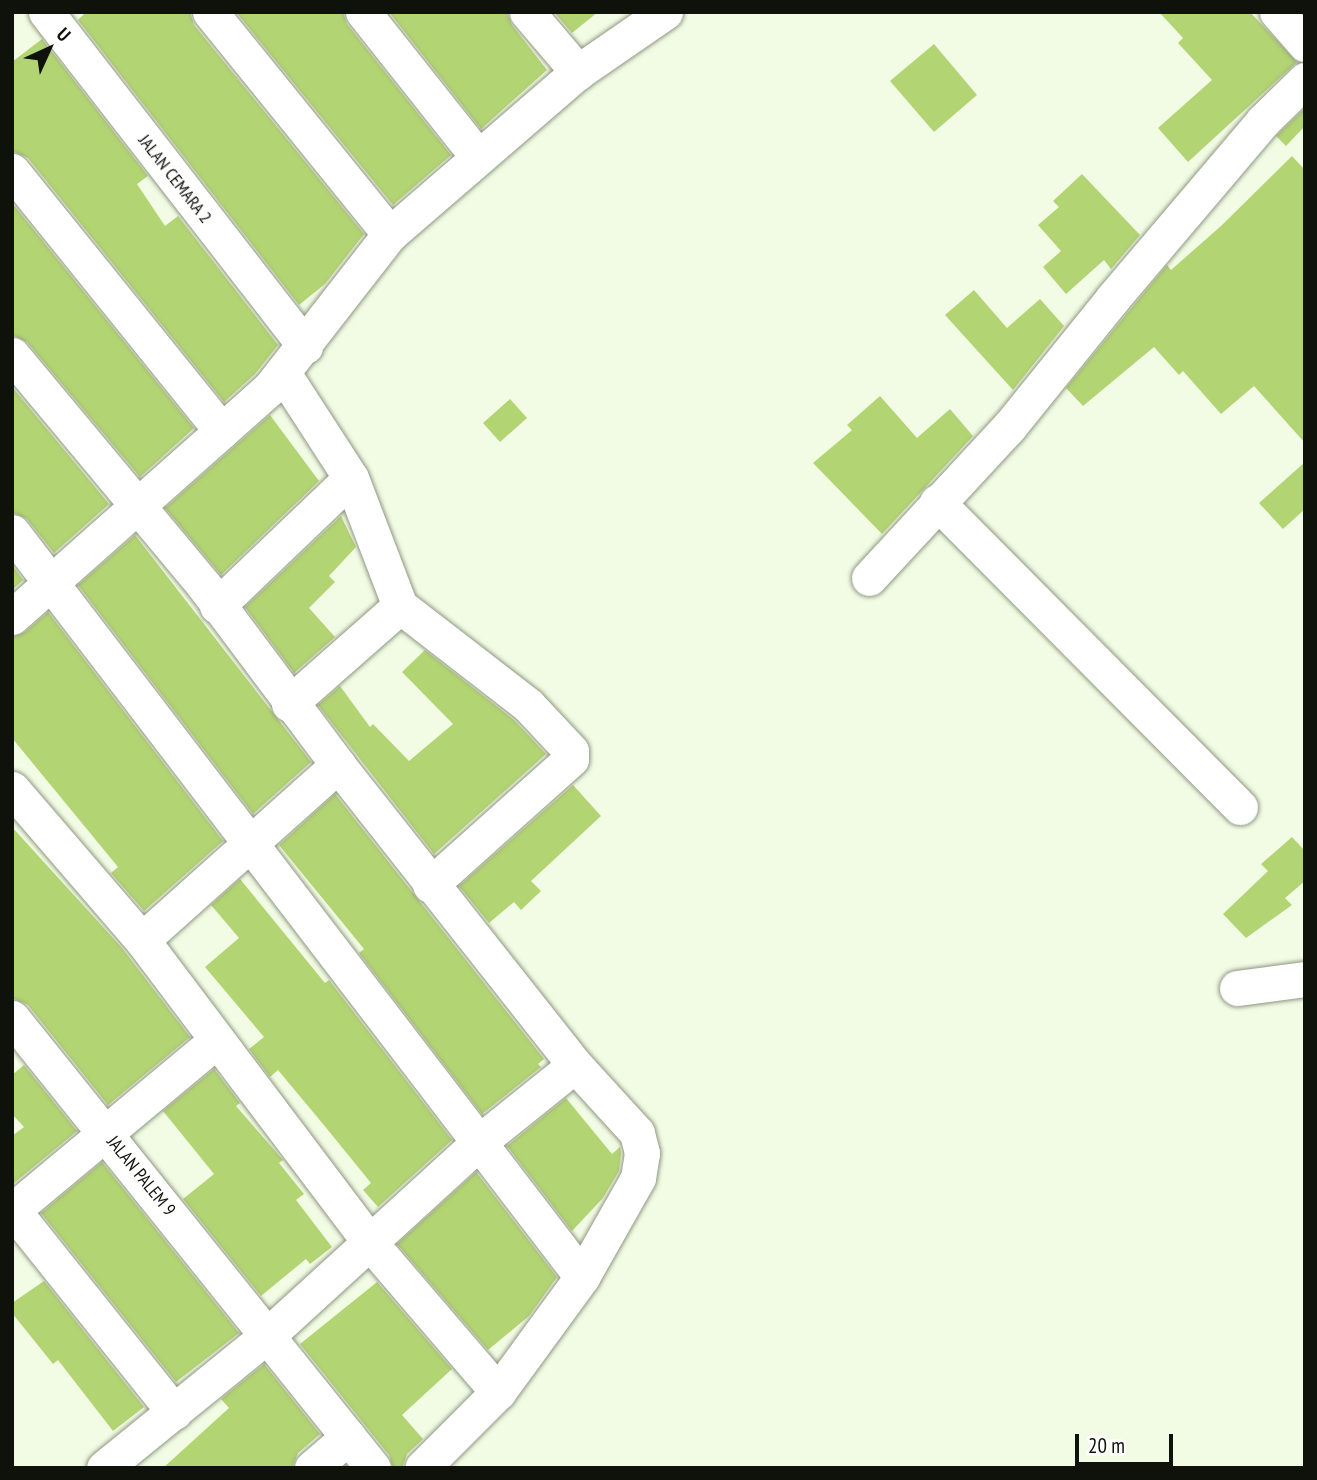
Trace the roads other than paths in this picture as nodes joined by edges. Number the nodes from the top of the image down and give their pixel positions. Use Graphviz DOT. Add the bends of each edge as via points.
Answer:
graph roads {
  1 [pos="46,12"];
  2 [pos="210,12"];
  3 [pos="363,12"];
  4 [pos="527,12"];
  5 [pos="1277,12"];
  6 [pos="662,15"];
  7 [pos="1305,44"];
  8 [pos="579,72"];
  9 [pos="1305,80"];
  10 [pos="477,156"];
  11 [pos="12,171"];
  12 [pos="390,234"];
  13 [pos="305,346"];
  14 [pos="12,355"];
  15 [pos="283,373"];
  16 [pos="222,431"];
  17 [pos="351,478"];
  18 [pos="937,502"];
  19 [pos="135,507"];
  20 [pos="12,532"];
  21 [pos="869,578"];
  22 [pos="51,580"];
  23 [pos="217,606"];
  24 [pos="400,606"];
  25 [pos="12,617"];
  26 [pos="289,704"];
  27 [pos="338,765"];
  28 [pos="12,789"];
  29 [pos="1240,807"];
  30 [pos="252,846"];
  31 [pos="430,885"];
  32 [pos="142,940"];
  33 [pos="1305,979"];
  34 [pos="1237,988"];
  35 [pos="12,1018"];
  36 [pos="216,1041"];
  37 [pos="575,1065"];
  38 [pos="105,1130"];
  39 [pos="478,1143"];
  40 [pos="13,1209"];
  41 [pos="370,1244"];
  42 [pos="582,1277"];
  43 [pos="269,1334"];
  44 [pos="498,1392"];
  45 [pos="174,1412"];
  46 [pos="348,1437"];
  47 [pos="104,1468"];
  48 [pos="312,1468"];
  49 [pos="373,1468"];
  50 [pos="422,1468"];
  1 -- 13 [label="street, JALAN CEMARA 2"];
  2 -- 12 [label="street"];
  3 -- 10 [label="street"];
  4 -- 8 [label="street"];
  5 -- 7 [label="street"];
  6 -- 8 [label="street"];
  8 -- 10 [label="street"];
  9 -- 18 [label="street" via="1263,121 1009,427"];
  10 -- 12 [label="street"];
  11 -- 16 [label="street"];
  12 -- 13 [label="street"];
  13 -- 15 [label="street"];
  14 -- 19 [label="street"];
  15 -- 16 [label="street"];
  15 -- 17 [label="street"];
  16 -- 19 [label="street"];
  17 -- 23 [label="street"];
  17 -- 24 [label="street"];
  18 -- 21 [label="street"];
  18 -- 29 [label="street"];
  19 -- 22 [label="street"];
  19 -- 23 [label="street"];
  20 -- 22 [label="street"];
  22 -- 25 [label="street"];
  22 -- 30 [label="street"];
  23 -- 26 [label="street"];
  24 -- 26 [label="street"];
  24 -- 31 [label="street" via="527,705 571,751 571,759"];
  26 -- 27 [label="street"];
  27 -- 30 [label="street" via="285,810"];
  27 -- 31 [label="street"];
  28 -- 32 [label="street"];
  30 -- 32 [label="street"];
  30 -- 39 [label="street"];
  31 -- 37 [label="street"];
  32 -- 36 [label="street"];
  33 -- 34 [label="street"];
  35 -- 38 [label="street, JALAN PALEM 9"];
  36 -- 38 [label="street" via="134,1112"];
  36 -- 41 [label="street"];
  37 -- 39 [label="street"];
  37 -- 42 [label="street" via="637,1133 642,1153 638,1178"];
  38 -- 40 [label="street"];
  38 -- 43 [label="street, JALAN PALEM 9"];
  39 -- 41 [label="street"];
  39 -- 42 [label="street"];
  40 -- 45 [label="street"];
  41 -- 43 [label="street"];
  41 -- 44 [label="street"];
  42 -- 44 [label="street"];
  43 -- 45 [label="street"];
  43 -- 46 [label="street, JALAN PALEM 9"];
  44 -- 50 [label="street"];
  45 -- 47 [label="street"];
  46 -- 48 [label="street"];
  46 -- 49 [label="street, JALAN PALEM 9"];
}
